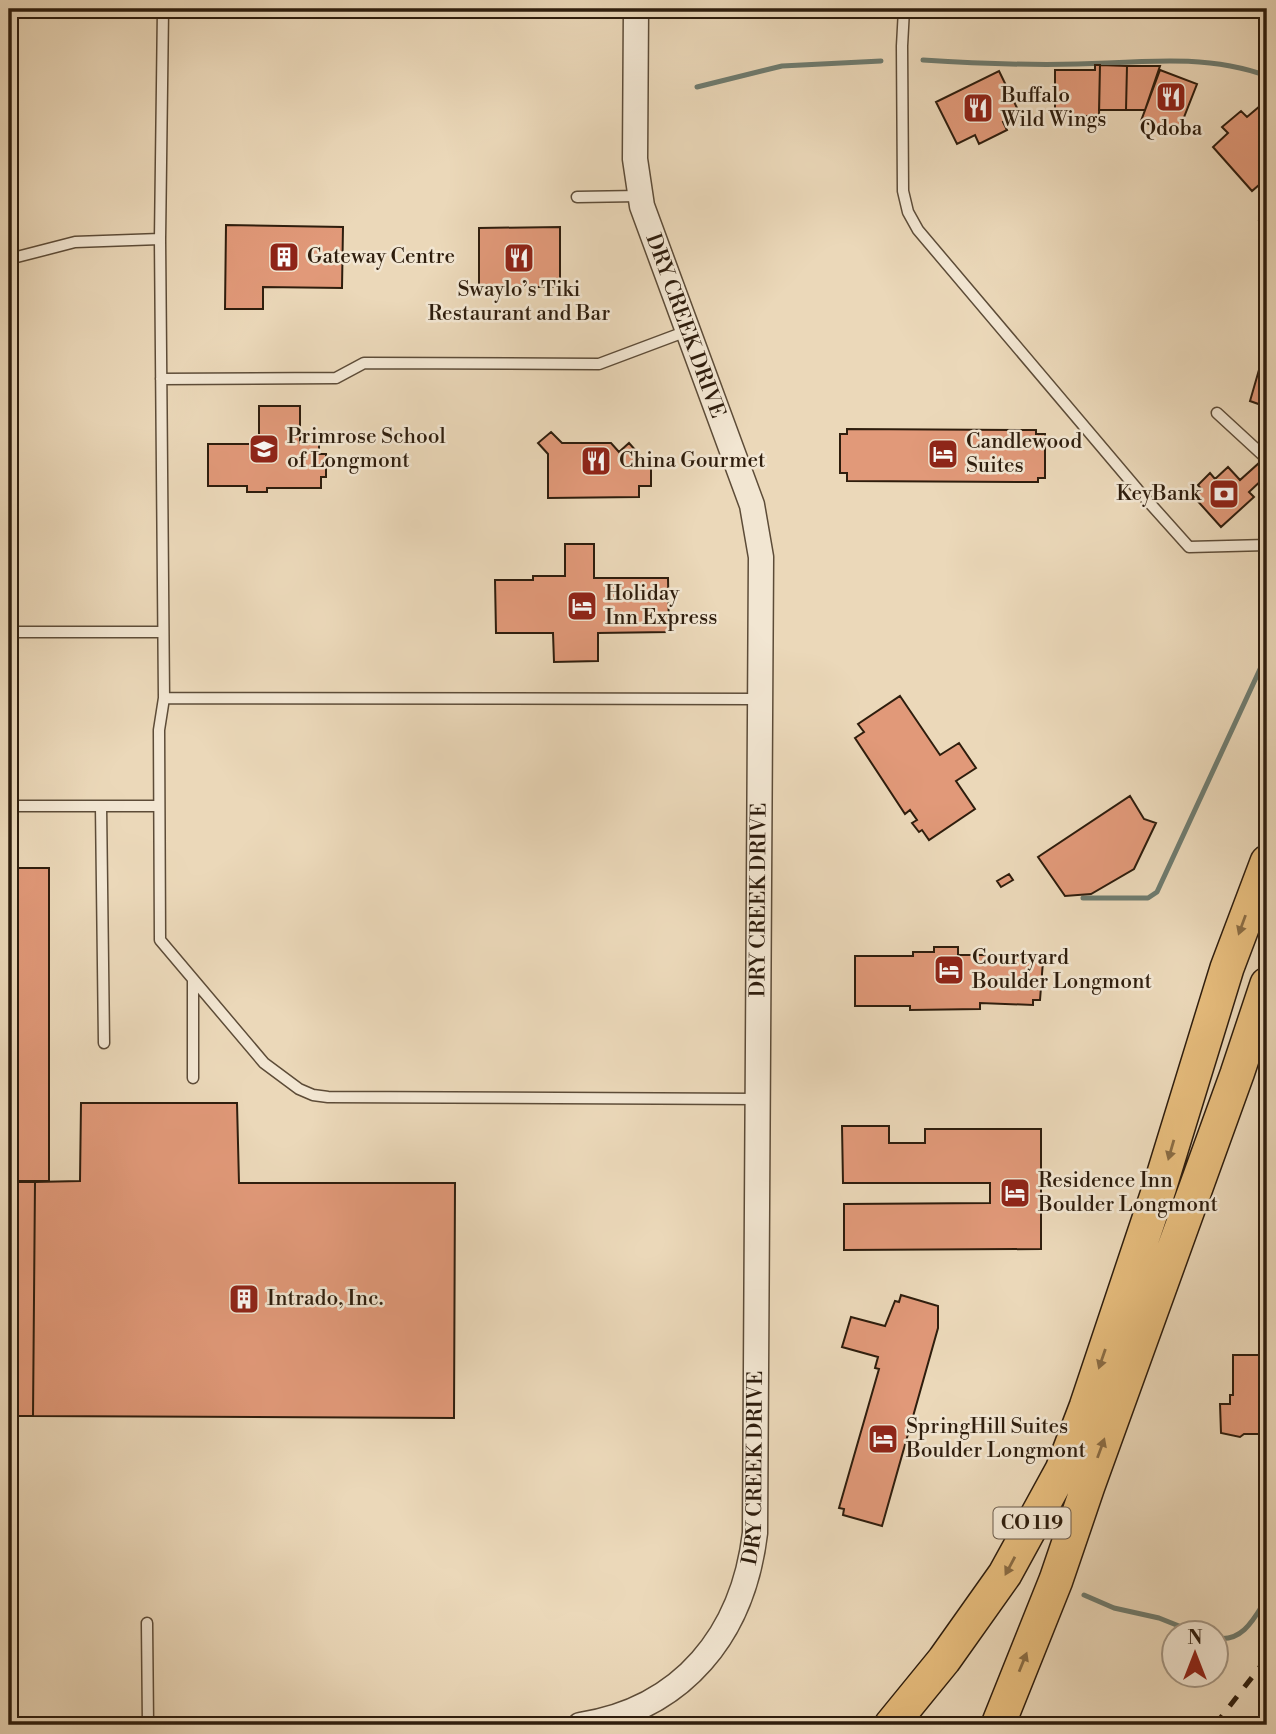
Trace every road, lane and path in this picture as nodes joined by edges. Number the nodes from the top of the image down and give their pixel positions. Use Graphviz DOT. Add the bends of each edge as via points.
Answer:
graph roads {
  1 [pos="163,9"];
  2 [pos="636,9"];
  3 [pos="904,9"];
  4 [pos="639,196"];
  5 [pos="577,197"];
  6 [pos="160,239"];
  7 [pos="9,259"];
  8 [pos="687,331"];
  9 [pos="161,379"];
  10 [pos="1217,413"];
  11 [pos="1267,459"];
  12 [pos="1267,545"];
  13 [pos="9,632"];
  14 [pos="163,632"];
  15 [pos="164,698"];
  16 [pos="761,699"];
  17 [pos="101,806"];
  18 [pos="158,806"];
  19 [pos="11,835"];
  20 [pos="1267,862"];
  21 [pos="193,980"];
  22 [pos="1267,984"];
  23 [pos="104,1043"];
  24 [pos="194,1078"];
  25 [pos="759,1099"];
  26 [pos="147,1623"];
  27 [pos="148,1725"];
  28 [pos="580,1725"];
  29 [pos="891,1725"];
  30 [pos="998,1725"];
  1 -- 6 [label="lane"];
  2 -- 4 [label="street, DRY CREEK DRIVE"];
  3 -- 12 [label="lane" via="903,191 918,230 1189,547"];
  4 -- 5 [label="lane"];
  4 -- 8 [label="street, DRY CREEK DRIVE"];
  6 -- 7 [label="lane" via="91,240"];
  6 -- 9 [label="lane"];
  8 -- 9 [label="lane" via="599,364 364,363 336,378"];
  8 -- 16 [label="street, DRY CREEK DRIVE" via="756,521 761,557"];
  9 -- 14 [label="lane"];
  10 -- 11 [label="lane"];
  13 -- 14 [label="lane"];
  14 -- 15 [label="lane"];
  15 -- 16 [label="lane"];
  15 -- 18 [label="lane"];
  16 -- 25 [label="street, DRY CREEK DRIVE"];
  17 -- 18 [label="lane"];
  17 -- 19 [label="lane" via="11,806"];
  17 -- 23 [label="lane"];
  18 -- 21 [label="lane" via="160,940"];
  20 -- 29 [label="highway, CO 119, one-way" via="1227,968 1160,1186 1062,1470 1006,1574"];
  21 -- 24 [label="lane"];
  21 -- 25 [label="lane" via="264,1063 291,1085 313,1095"];
  30 -- 22 [label="highway, CO 119, one-way" via="1056,1580"];
  25 -- 28 [label="street, DRY CREEK DRIVE" via="755,1533 747,1577 724,1632 693,1671 636,1710"];
  26 -- 27 [label="lane"];
}
